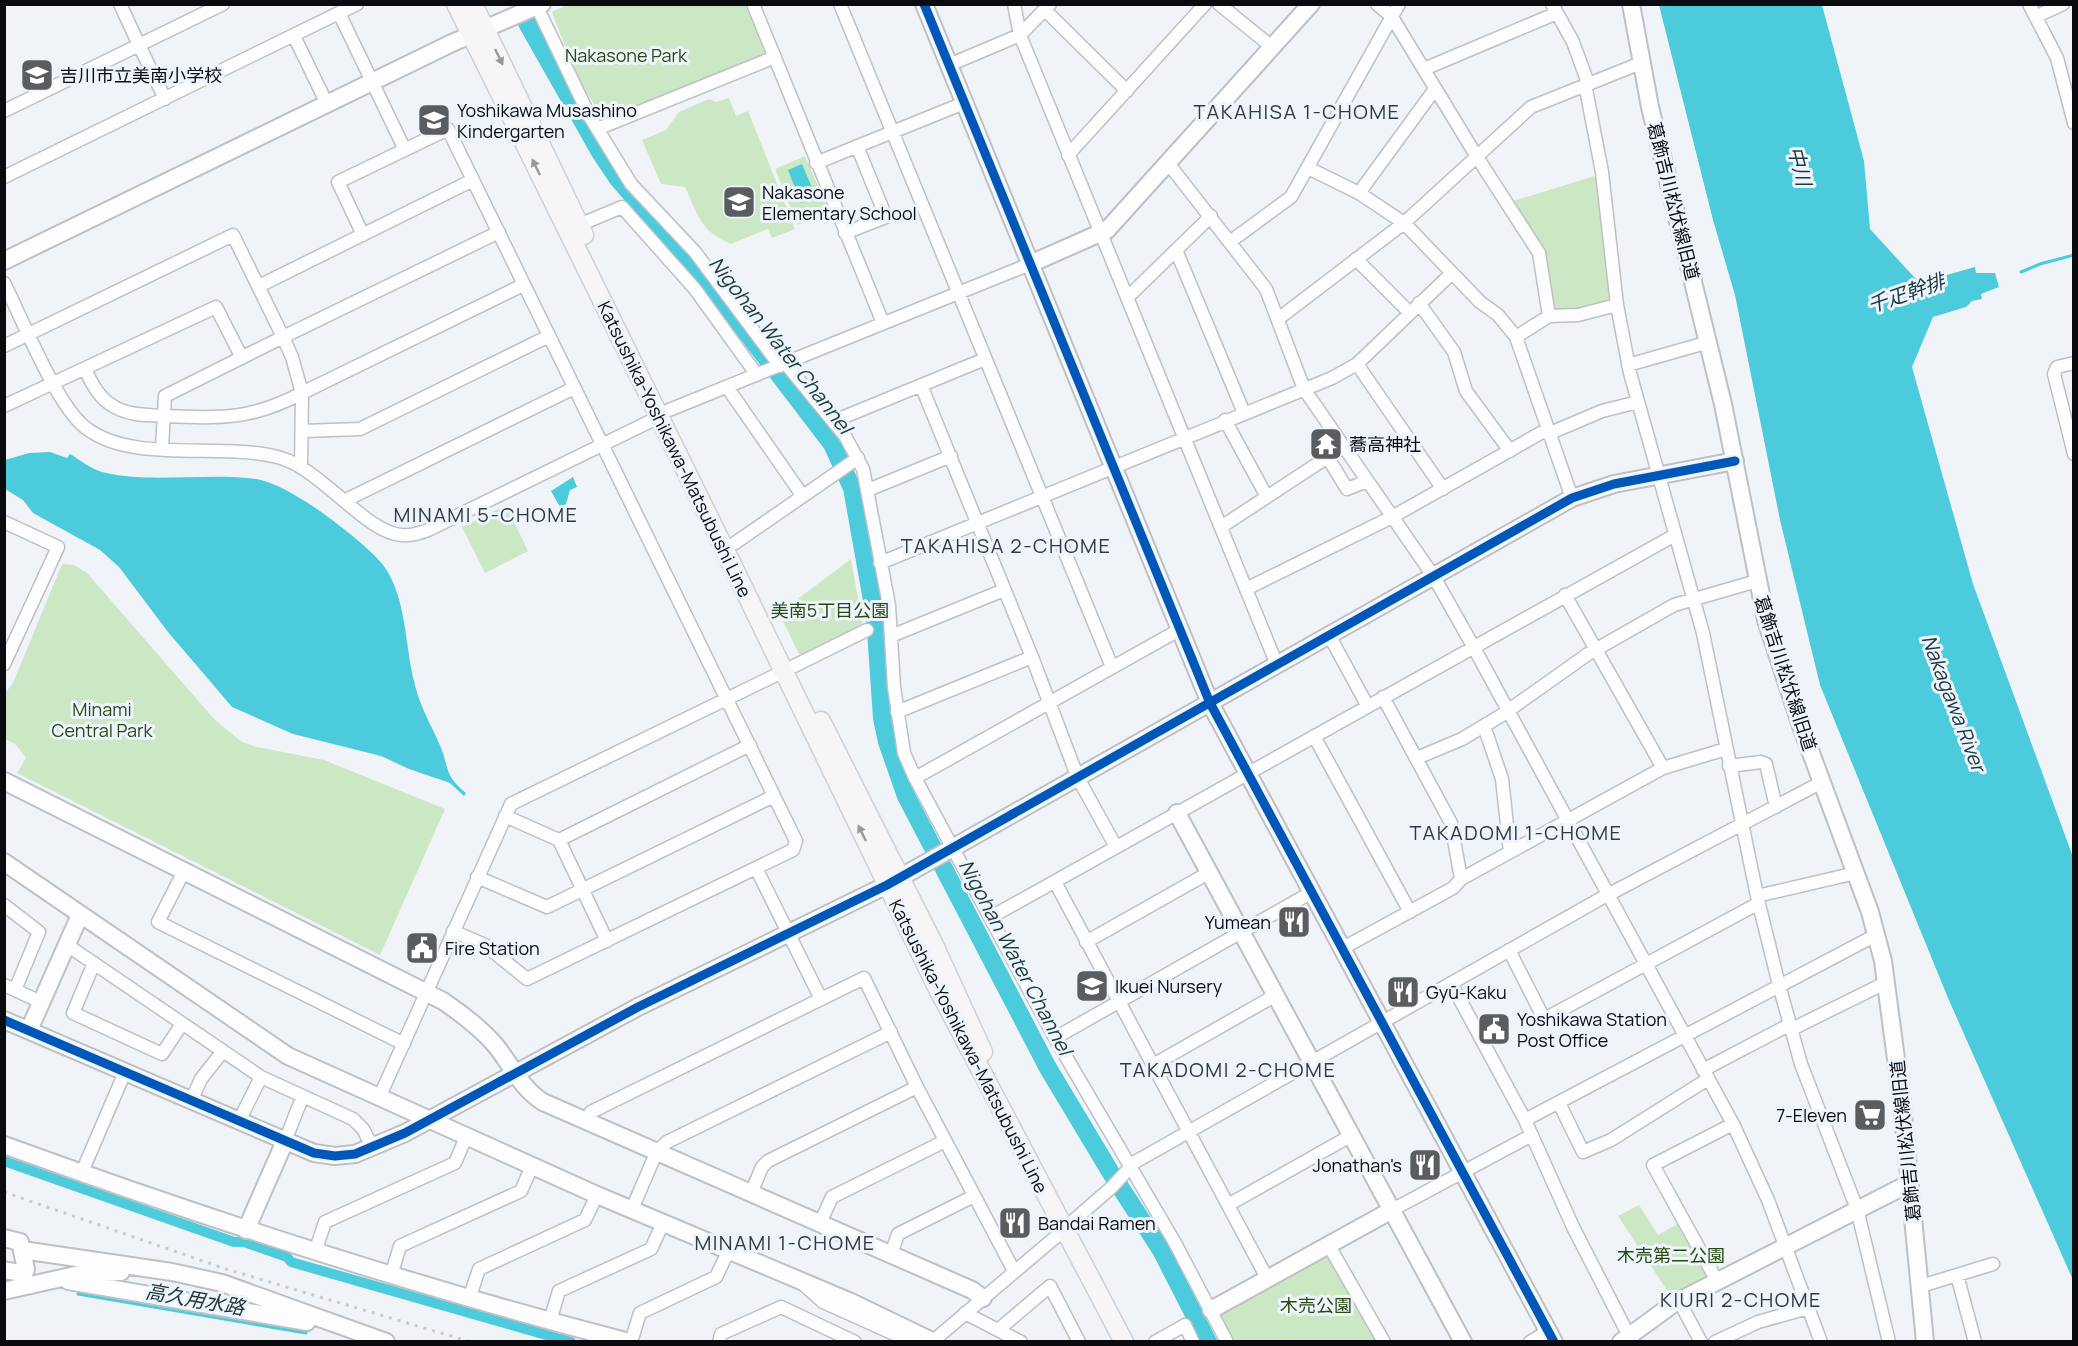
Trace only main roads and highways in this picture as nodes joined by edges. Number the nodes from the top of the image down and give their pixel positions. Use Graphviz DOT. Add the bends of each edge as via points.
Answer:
graph roads {
  1 [pos="456,4"];
  2 [pos="473,4"];
  3 [pos="478,31"];
  4 [pos="664,414"];
  5 [pos="789,668"];
  6 [pos="1068,1226"];
  7 [pos="1124,1341"];
  8 [pos="1137,1341"];
  1 -- 3 [label="main road, Katsushika-Yoshikawa-Matsubushi Line"];
  2 -- 3 [label="main road, Katsushika-Yoshikawa-Matsubushi Line"];
  4 -- 3 [label="main road, Katsushika-Yoshikawa-Matsubushi Line, one-way"];
  3 -- 4 [label="main road, Katsushika-Yoshikawa-Matsubushi Line, one-way" via="579,225"];
  4 -- 5 [label="main road, Katsushika-Yoshikawa-Matsubushi Line"];
  4 -- 5 [label="main road, Katsushika-Yoshikawa-Matsubushi Line" via="735,543"];
  5 -- 6 [label="main road, Katsushika-Yoshikawa-Matsubushi Line"];
  6 -- 7 [label="main road, Katsushika-Yoshikawa-Matsubushi Line"];
  6 -- 8 [label="main road, Katsushika-Yoshikawa-Matsubushi Line"];
}
